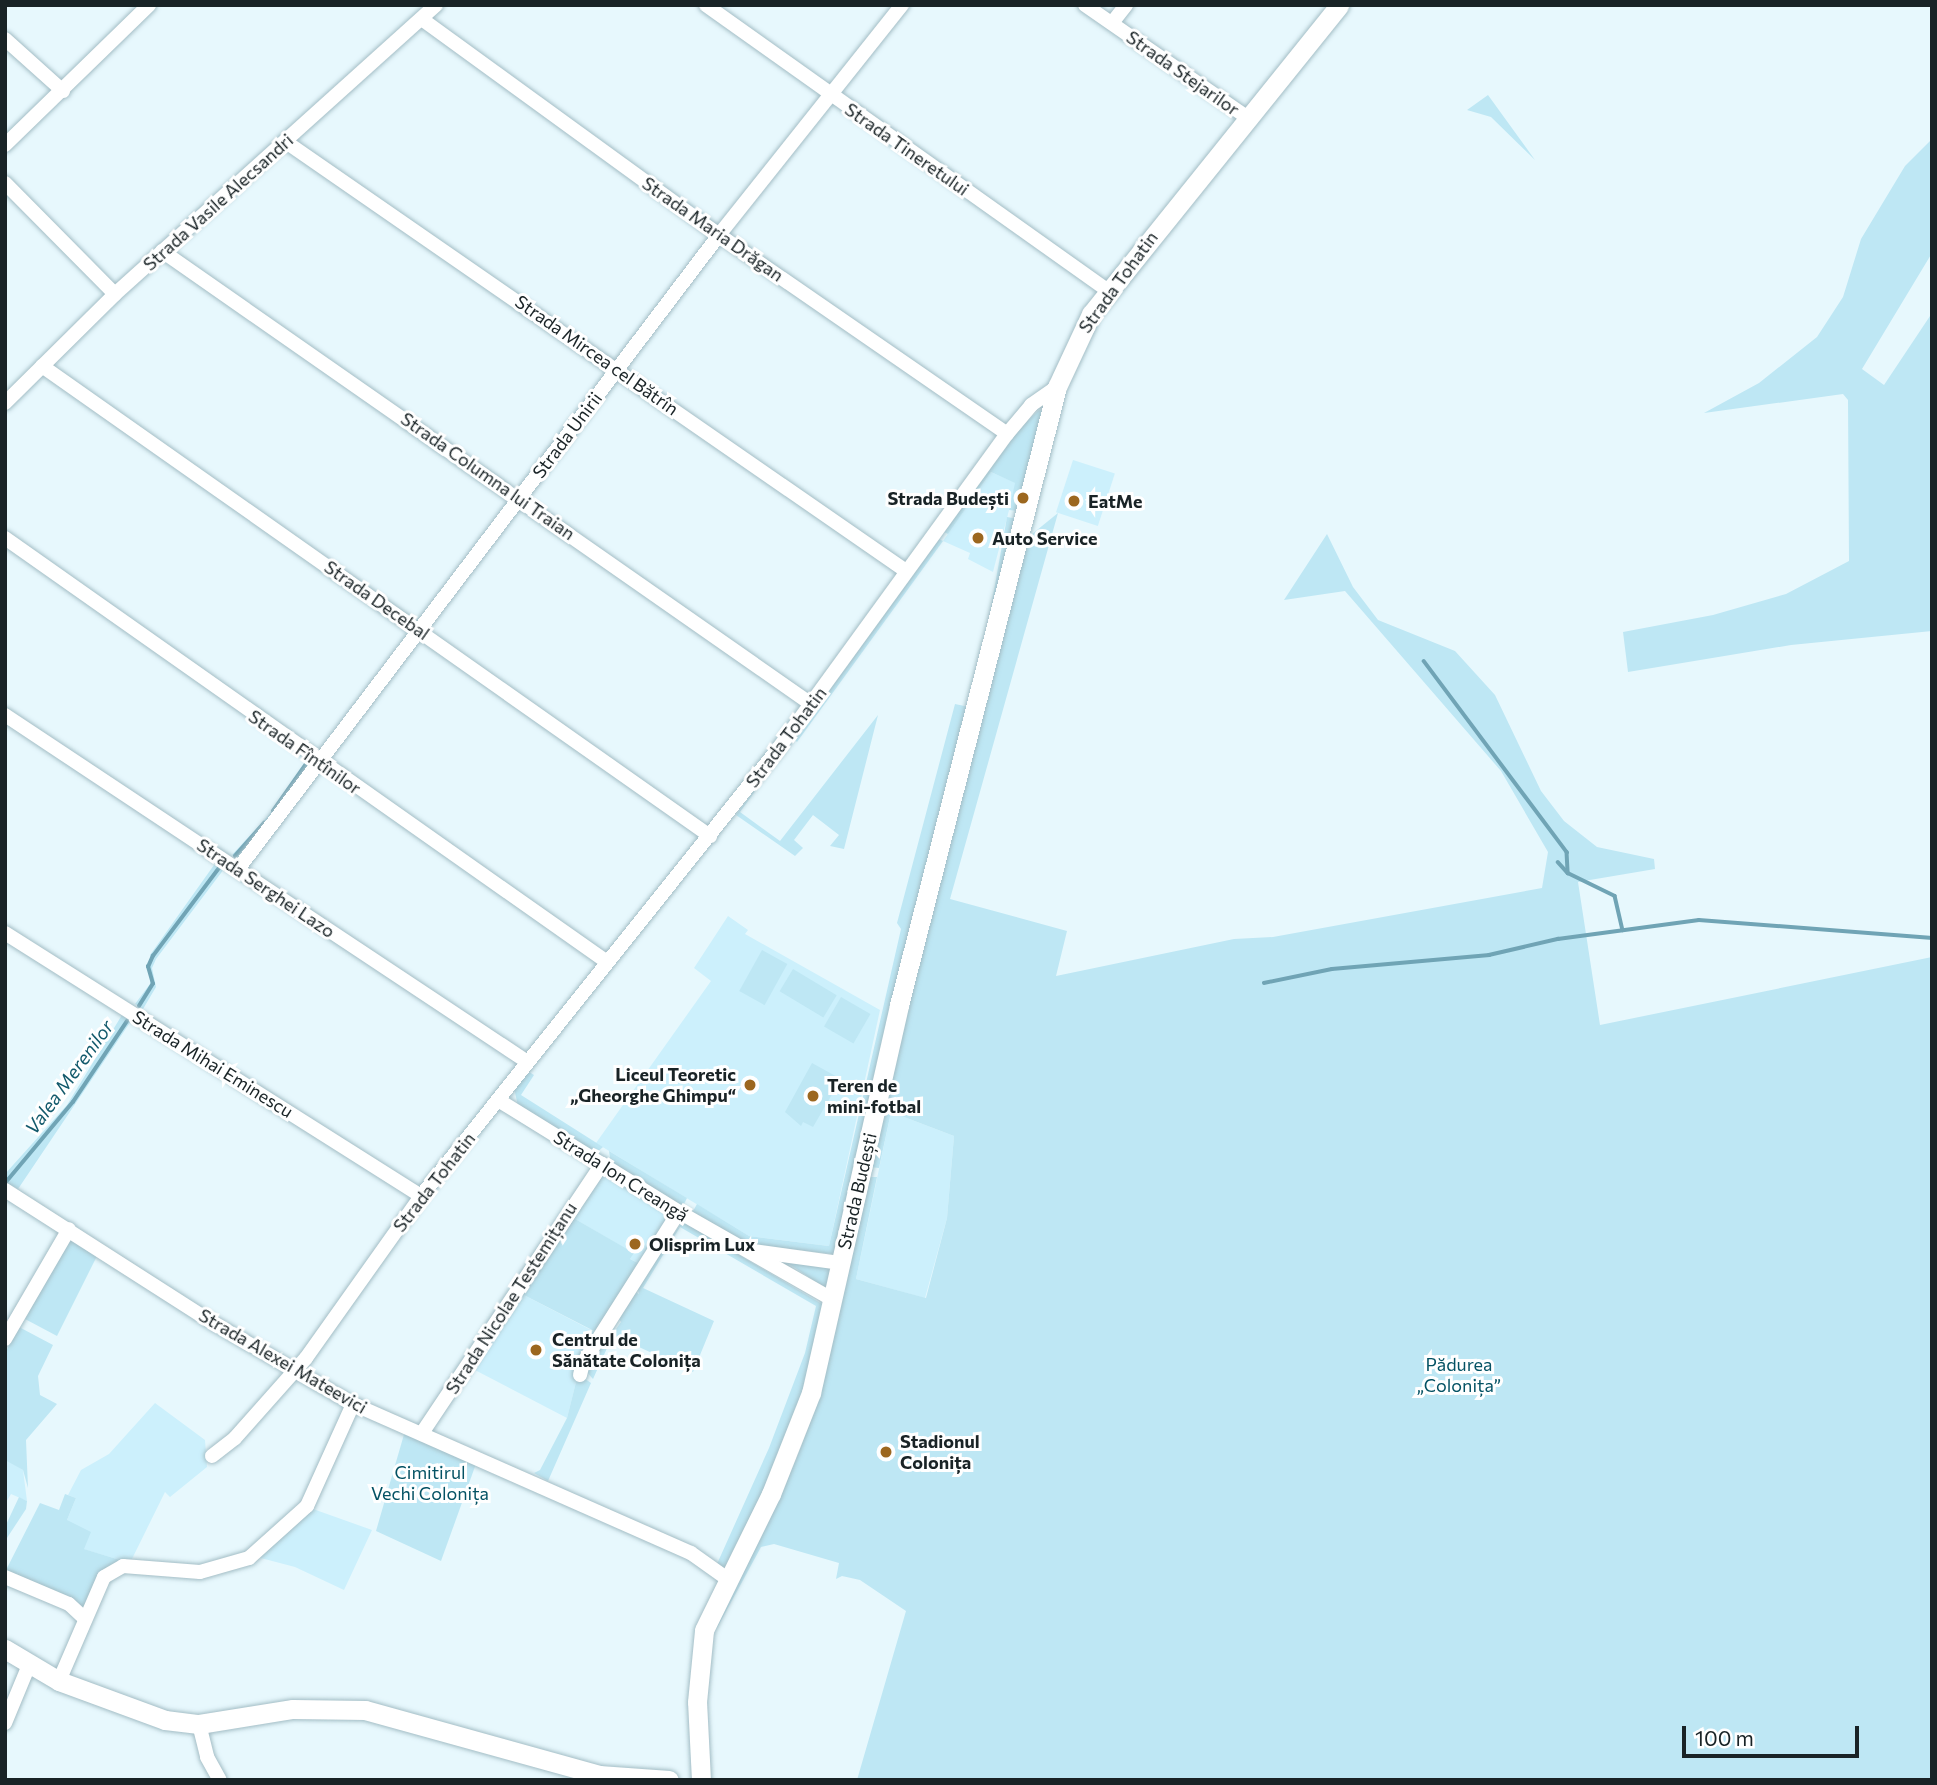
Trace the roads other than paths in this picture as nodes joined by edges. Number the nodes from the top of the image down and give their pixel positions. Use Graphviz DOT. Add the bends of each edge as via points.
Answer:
graph roads {
  1 [pos="149,5"];
  2 [pos="436,5"];
  3 [pos="706,5"];
  4 [pos="902,5"];
  5 [pos="1085,5"];
  6 [pos="1126,5"];
  7 [pos="1339,5"];
  8 [pos="423,20"];
  9 [pos="1112,23"];
  10 [pos="5,38"];
  11 [pos="63,91"];
  12 [pos="832,96"];
  13 [pos="1247,117"];
  14 [pos="286,142"];
  15 [pos="5,145"];
  16 [pos="5,183"];
  17 [pos="719,235"];
  18 [pos="162,251"];
  19 [pos="1108,291"];
  20 [pos="115,294"];
  21 [pos="42,366"];
  22 [pos="618,368"];
  23 [pos="1057,387"];
  24 [pos="5,403"];
  25 [pos="1007,434"];
  26 [pos="520,498"];
  27 [pos="5,538"];
  28 [pos="906,572"];
  29 [pos="420,630"];
  30 [pos="811,704"];
  31 [pos="5,715"];
  32 [pos="318,762"];
  33 [pos="709,836"];
  34 [pos="238,869"];
  35 [pos="5,933"];
  36 [pos="607,962"];
  37 [pos="526,1061"];
  38 [pos="498,1100"];
  39 [pos="602,1164"];
  40 [pos="5,1191"];
  41 [pos="421,1196"];
  42 [pos="679,1212"];
  43 [pos="69,1229"];
  44 [pos="745,1250"];
  45 [pos="841,1263"];
  46 [pos="833,1300"];
  47 [pos="5,1339"];
  48 [pos="294,1371"];
  49 [pos="580,1375"];
  50 [pos="353,1404"];
  51 [pos="422,1433"];
  52 [pos="212,1456"];
  53 [pos="5,1577"];
  54 [pos="726,1578"];
  55 [pos="85,1619"];
  56 [pos="5,1650"];
  57 [pos="29,1665"];
  58 [pos="59,1681"];
  59 [pos="5,1723"];
  60 [pos="199,1724"];
  61 [pos="220,1780"];
  62 [pos="669,1780"];
  63 [pos="701,1780"];
  1 -- 11 [label="street"];
  2 -- 8 [label="street, Strada Vasile Alecsandri"];
  3 -- 12 [label="street, Strada Tineretului"];
  4 -- 12 [label="street, Strada Unirii"];
  5 -- 9 [label="street, Strada Stejarilor"];
  6 -- 9 [label="street"];
  7 -- 13 [label="street, Strada Tohatin"];
  8 -- 14 [label="street, Strada Vasile Alecsandri"];
  8 -- 17 [label="street, Strada Maria Drăgan"];
  9 -- 13 [label="street, Strada Stejarilor"];
  10 -- 11 [label="street"];
  11 -- 15 [label="street"];
  12 -- 17 [label="street, Strada Unirii"];
  12 -- 19 [label="street, Strada Tineretului"];
  13 -- 19 [label="street, Strada Tohatin"];
  14 -- 18 [label="street, Strada Vasile Alecsandri"];
  14 -- 22 [label="street, Strada Mircea cel Bătrîn"];
  16 -- 20 [label="street"];
  17 -- 22 [label="street, Strada Unirii"];
  17 -- 25 [label="street, Strada Maria Drăgan"];
  18 -- 20 [label="street, Strada Vasile Alecsandri"];
  18 -- 26 [label="street, Strada Columna lui Traian"];
  19 -- 23 [label="street, Strada Tohatin" via="1079,335"];
  20 -- 21 [label="street, Strada Vasile Alecsandri"];
  21 -- 24 [label="street, Strada Vasile Alecsandri"];
  21 -- 29 [label="street, Strada Decebal"];
  22 -- 26 [label="street, Strada Unirii"];
  22 -- 28 [label="street, Strada Mircea cel Bătrîn"];
  23 -- 25 [label="street, Strada Tohatin" via="1031,405"];
  23 -- 45 [label="street, Strada Budești" via="898,1005"];
  25 -- 28 [label="street, Strada Tohatin"];
  26 -- 29 [label="street, Strada Unirii"];
  26 -- 30 [label="street, Strada Columna lui Traian"];
  27 -- 32 [label="street, Strada Fîntînilor"];
  28 -- 30 [label="street, Strada Tohatin"];
  29 -- 32 [label="street, Strada Unirii"];
  29 -- 33 [label="street, Strada Decebal"];
  30 -- 33 [label="street, Strada Tohatin"];
  31 -- 34 [label="street, Strada Serghei Lazo"];
  32 -- 34 [label="street, Strada Unirii"];
  32 -- 36 [label="street, Strada Fîntînilor"];
  33 -- 36 [label="street, Strada Tohatin"];
  34 -- 37 [label="street, Strada Serghei Lazo"];
  35 -- 41 [label="street, Strada Mihai Eminescu"];
  36 -- 37 [label="street, Strada Tohatin"];
  37 -- 38 [label="street, Strada Tohatin"];
  38 -- 39 [label="street, Strada Ion Creangă"];
  38 -- 41 [label="street, Strada Tohatin"];
  39 -- 42 [label="street, Strada Ion Creangă"];
  39 -- 51 [label="street, Strada Nicolae Testemițanu"];
  40 -- 43 [label="street, Strada Alexei Mateevici"];
  41 -- 48 [label="street, Strada Tohatin"];
  42 -- 44 [label="street, Strada Ion Creangă"];
  42 -- 49 [label="street" via="583,1363"];
  43 -- 47 [label="street"];
  43 -- 48 [label="street, Strada Alexei Mateevici"];
  44 -- 45 [label="street, Strada Ion Creangă"];
  44 -- 46 [label="street, Strada Ion Creangă"];
  45 -- 46 [label="street, Strada Budești"];
  46 -- 54 [label="street, Strada Budești" via="802,1422"];
  48 -- 50 [label="street, Strada Alexei Mateevici"];
  48 -- 52 [label="street, Strada Tohatin"];
  50 -- 51 [label="street, Strada Alexei Mateevici"];
  50 -- 55 [label="street" via="307,1506 249,1558 200,1572 114,1568 104,1577"];
  51 -- 54 [label="street, Strada Alexei Mateevici" via="691,1553"];
  53 -- 55 [label="street" via="69,1604"];
  54 -- 63 [label="street, Strada Budești" via="699,1654"];
  55 -- 58 [label="street"];
  56 -- 57 [label="street"];
  57 -- 58 [label="street"];
  57 -- 59 [label="street"];
  58 -- 60 [label="street" via="165,1720"];
  60 -- 61 [label="street" via="207,1757"];
  60 -- 62 [label="street" via="293,1709 365,1710 599,1775"];
}
